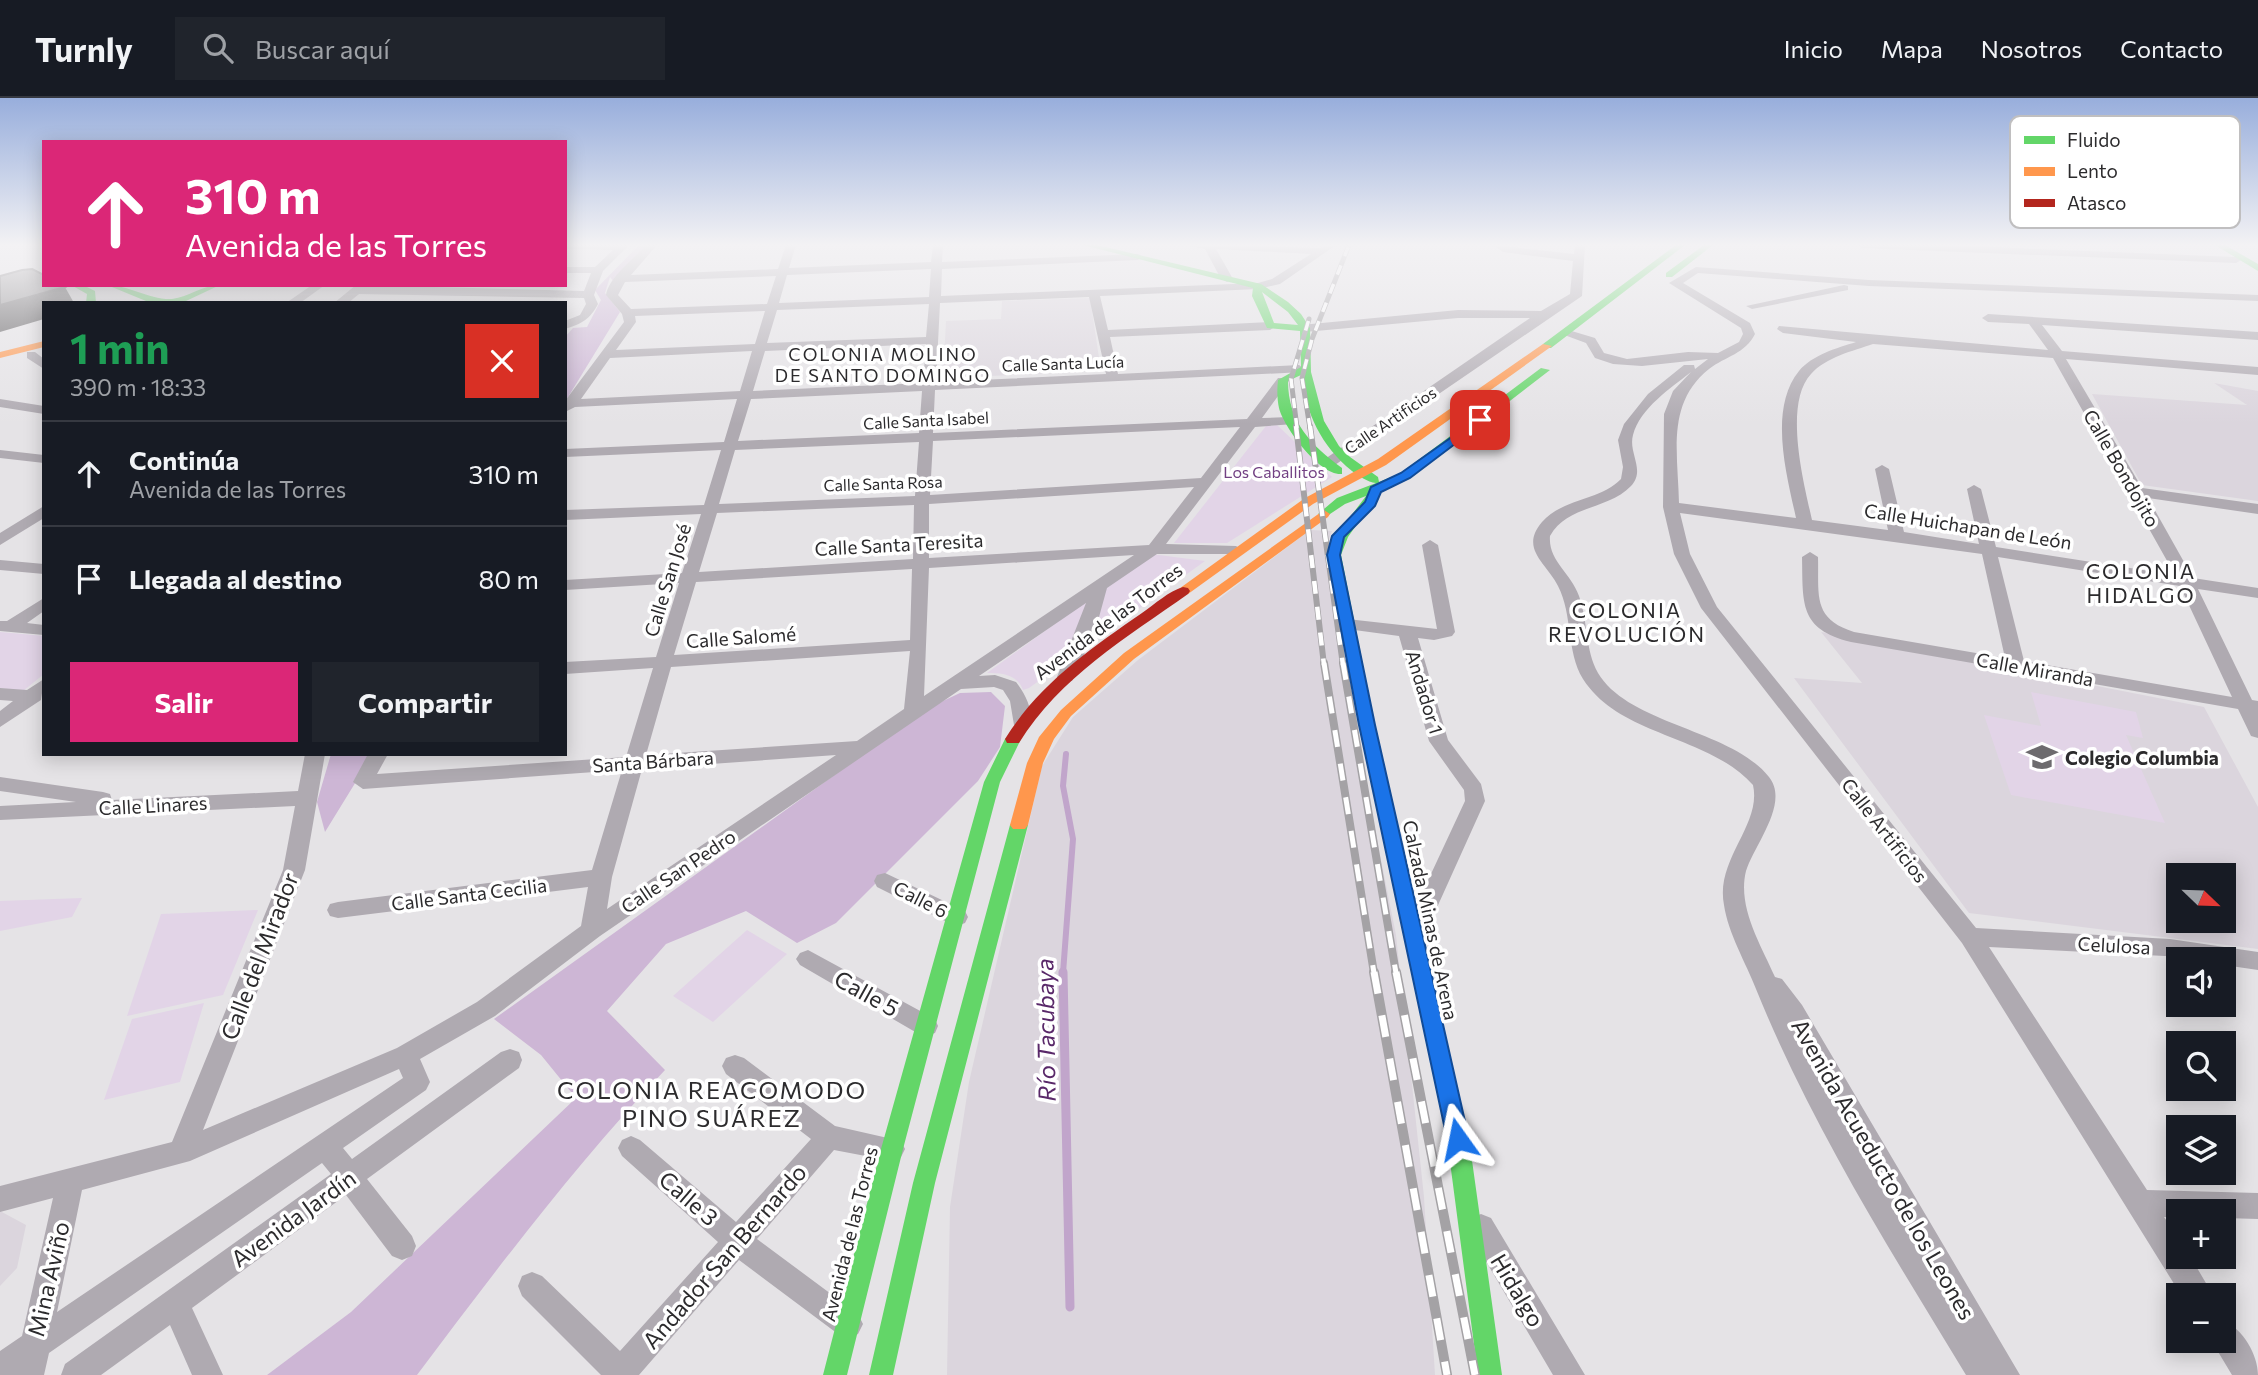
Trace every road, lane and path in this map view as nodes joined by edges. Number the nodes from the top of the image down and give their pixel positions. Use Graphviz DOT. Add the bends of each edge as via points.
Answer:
graph roads {
  1 [pos="592,305"];
  2 [pos="621,305"];
  3 [pos="828,305"];
  4 [pos="934,305"];
  5 [pos="1097,305"];
  6 [pos="1261,305"];
  7 [pos="1285,305"];
  8 [pos="1561,305"];
  9 [pos="1602,305"];
  10 [pos="1711,305"];
  11 [pos="1759,305"];
  12 [pos="1752,306"];
  13 [pos="772,307"];
  14 [pos="628,313"];
  15 [pos="1543,315"];
  16 [pos="1988,318"];
  17 [pos="2033,322"];
  18 [pos="567,324"];
  19 [pos="1270,326"];
  20 [pos="1305,328"];
  21 [pos="1783,329"];
  22 [pos="1565,333"];
  23 [pos="1105,334"];
  24 [pos="1591,335"];
  25 [pos="2258,336"];
  26 [pos="932,340"];
  27 [pos="1872,340"];
  28 [pos="42,344"];
  29 [pos="760,348"];
  30 [pos="606,354"];
  31 [pos="2057,354"];
  32 [pos="0,355"];
  33 [pos="1712,356"];
  34 [pos="40,357"];
  35 [pos="0,364"];
  36 [pos="1304,369"];
  37 [pos="2258,371"];
  38 [pos="1113,378"];
  39 [pos="1283,381"];
  40 [pos="929,385"];
  41 [pos="746,394"];
  42 [pos="3,400"];
  43 [pos="569,406"];
  44 [pos="42,410"];
  45 [pos="1289,421"];
  46 [pos="1253,422"];
  47 [pos="926,438"];
  48 [pos="42,446"];
  49 [pos="730,446"];
  50 [pos="567,453"];
  51 [pos="0,454"];
  52 [pos="20,456"];
  53 [pos="42,459"];
  54 [pos="1332,460"];
  55 [pos="1882,470"];
  56 [pos="1355,476"];
  57 [pos="1203,482"];
  58 [pos="1381,487"];
  59 [pos="1974,489"];
  60 [pos="2137,492"];
  61 [pos="922,500"];
  62 [pos="712,506"];
  63 [pos="1671,507"];
  64 [pos="2258,509"];
  65 [pos="42,513"];
  66 [pos="567,515"];
  67 [pos="1805,523"];
  68 [pos="1897,536"];
  69 [pos="0,540"];
  70 [pos="1430,545"];
  71 [pos="1154,549"];
  72 [pos="1989,550"];
  73 [pos="1236,551"];
  74 [pos="1810,557"];
  75 [pos="0,565"];
  76 [pos="920,565"];
  77 [pos="42,569"];
  78 [pos="690,577"];
  79 [pos="2186,582"];
  80 [pos="567,585"];
  81 [pos="1100,585"];
  82 [pos="2258,593"];
  83 [pos="42,604"];
  84 [pos="1346,624"];
  85 [pos="6,626"];
  86 [pos="42,630"];
  87 [pos="1407,632"];
  88 [pos="919,645"];
  89 [pos="663,663"];
  90 [pos="2016,665"];
  91 [pos="567,668"];
  92 [pos="1066,677"];
  93 [pos="958,683"];
  94 [pos="39,693"];
  95 [pos="0,694"];
  96 [pos="2252,706"];
  97 [pos="913,712"];
  98 [pos="1021,720"];
  99 [pos="0,721"];
  100 [pos="2258,732"];
  101 [pos="859,747"];
  102 [pos="315,756"];
  103 [pos="377,756"];
  104 [pos="636,762"];
  105 [pos="0,783"];
  106 [pos="306,798"];
  107 [pos="142,805"];
  108 [pos="0,813"];
  109 [pos="601,877"];
  110 [pos="885,881"];
  111 [pos="338,911"];
  112 [pos="957,917"];
  113 [pos="592,930"];
  114 [pos="1413,937"];
  115 [pos="1970,937"];
  116 [pos="808,960"];
  117 [pos="2258,961"];
  118 [pos="1759,965"];
  119 [pos="926,1026"];
  120 [pos="406,1055"];
  121 [pos="510,1060"];
  122 [pos="735,1066"];
  123 [pos="829,1137"];
  124 [pos="325,1146"];
  125 [pos="631,1148"];
  126 [pos="892,1149"];
  127 [pos="181,1152"];
  128 [pos="349,1177"];
  129 [pos="70,1183"];
  130 [pos="0,1199"];
  131 [pos="2137,1203"];
  132 [pos="1467,1205"];
  133 [pos="2258,1206"];
  134 [pos="738,1242"];
  135 [pos="401,1246"];
  136 [pos="2190,1283"];
  137 [pos="532,1286"];
  138 [pos="175,1304"];
  139 [pos="845,1336"];
  140 [pos="2235,1353"];
  141 [pos="31,1361"];
  142 [pos="856,1366"];
  143 [pos="0,1369"];
  144 [pos="208,1374"];
  145 [pos="621,1374"];
  146 [pos="76,1375"];
  147 [pos="835,1375"];
  148 [pos="881,1375"];
  149 [pos="1490,1375"];
  150 [pos="1570,1375"];
  151 [pos="1983,1375"];
  152 [pos="2005,1375"];
  153 [pos="2250,1375"];
  1 -- 18 [label="street" via="585,317"];
  2 -- 14 [label="street"];
  3 -- 13 [label="street"];
  4 -- 26 [label="street"];
  5 -- 23 [label="street"];
  6 -- 19 [label="main road"];
  7 -- 20 [label="main road"];
  8 -- 15 [label="street, Calle Artificios"];
  9 -- 22 [label="main road, Avenida de las Torres"];
  10 -- 33 [label="street, Avenida Acueducto de los Leones" via="1746,326 1749,334 1746,342"];
  11 -- 12 [label="street"];
  13 -- 14 [label="street"];
  13 -- 29 [label="street, Calle San José"];
  14 -- 30 [label="street" via="630,322"];
  15 -- 20 [label="street" via="1458,314"];
  15 -- 54 [label="street, Calle Artificios"];
  16 -- 17 [label="street"];
  17 -- 25 [label="street"];
  17 -- 31 [label="street, Calle Bondojito"];
  19 -- 20 [label="main road"];
  19 -- 23 [label="street"];
  20 -- 36 [label="main road"];
  21 -- 27 [label="street"];
  22 -- 24 [label="street"];
  22 -- 56 [label="main road, Avenida de las Torres" via="1382,462"];
  23 -- 38 [label="street"];
  24 -- 33 [label="street" via="1599,355 1620,362 1684,354"];
  24 -- 58 [label="main road" via="1438,453"];
  26 -- 29 [label="street"];
  26 -- 40 [label="street"];
  27 -- 31 [label="street"];
  27 -- 67 [label="street" via="1800,377 1790,446"];
  28 -- 32 [label="main road"];
  29 -- 30 [label="street"];
  29 -- 41 [label="street, Calle San José"];
  30 -- 43 [label="street"];
  31 -- 37 [label="street"];
  31 -- 60 [label="street, Calle Bondojito"];
  33 -- 63 [label="street, Calle Artificios" via="1680,391 1672,407"];
  33 -- 118 [label="street, Avenida Acueducto de los Leones" via="1656,394 1628,430 1628,481 1556,517 1540,545 1568,588 1585,667 1599,687 1624,707 1742,764 1762,783 1764,808 1732,873 1735,907"];
  34 -- 35 [label="main road"];
  36 -- 38 [label="street, Calle Santa Lucía"];
  36 -- 39 [label="main road"];
  36 -- 54 [label="main road" via="1312,409"];
  38 -- 40 [label="street, Calle Santa Lucía"];
  39 -- 45 [label="main road" via="1282,402"];
  39 -- 46 [label="street"];
  40 -- 41 [label="street, Calle Santa Lucía"];
  40 -- 47 [label="street"];
  41 -- 43 [label="street, Calle Santa Lucía"];
  41 -- 49 [label="street, Calle San José"];
  42 -- 44 [label="street"];
  45 -- 46 [label="street, Calle Santa Isabel"];
  45 -- 54 [label="main road" via="1296,434"];
  46 -- 47 [label="street, Calle Santa Isabel"];
  46 -- 57 [label="street"];
  47 -- 49 [label="street, Calle Santa Isabel"];
  47 -- 61 [label="street"];
  48 -- 52 [label="street"];
  49 -- 50 [label="street, Calle Santa Isabel"];
  49 -- 62 [label="street, Calle San José"];
  51 -- 52 [label="street"];
  52 -- 53 [label="street"];
  54 -- 56 [label="main road"];
  55 -- 68 [label="street"];
  56 -- 58 [label="main road"];
  56 -- 73 [label="main road, Avenida de las Torres"];
  57 -- 61 [label="street, Calle Santa Rosa"];
  57 -- 71 [label="street"];
  58 -- 84 [label="main road, Calzada Minas de Arena" via="1371,504 1344,527 1335,545"];
  58 -- 148 [label="main road" via="1341,501 1140,648 1066,713 1047,737 1035,763 924,1182"];
  59 -- 72 [label="street"];
  60 -- 64 [label="street"];
  60 -- 79 [label="street, Calle Bondojito"];
  61 -- 62 [label="street, Calle Santa Rosa"];
  61 -- 76 [label="street"];
  62 -- 66 [label="street, Calle Santa Rosa"];
  62 -- 78 [label="street, Calle San José"];
  63 -- 67 [label="street, Calle Huichapan de León"];
  63 -- 115 [label="street, Calle Artificios" via="1682,554 1709,608"];
  65 -- 69 [label="street"];
  67 -- 68 [label="street, Calle Huichapan de León"];
  68 -- 72 [label="street, Calle Huichapan de León"];
  70 -- 87 [label="street" via="1447,628 1439,635"];
  71 -- 73 [label="street, Calle Santa Teresita"];
  71 -- 76 [label="street, Calle Santa Teresita"];
  71 -- 81 [label="street, Calle San Pedro"];
  72 -- 79 [label="street, Calle Huichapan de León"];
  72 -- 90 [label="street"];
  73 -- 92 [label="main road, Avenida de las Torres"];
  74 -- 90 [label="street, Calle Miranda" via="1812,596 1824,627 1852,637"];
  75 -- 77 [label="street"];
  76 -- 78 [label="street, Calle Santa Teresita"];
  76 -- 88 [label="street"];
  78 -- 80 [label="street, Calle Santa Teresita"];
  78 -- 89 [label="street, Calle San José"];
  79 -- 82 [label="street, Calle Huichapan de León"];
  79 -- 96 [label="street, Calle Bondojito"];
  81 -- 92 [label="street"];
  81 -- 93 [label="street, Calle San Pedro"];
  83 -- 85 [label="street"];
  84 -- 87 [label="street"];
  84 -- 114 [label="main road, Calzada Minas de Arena"];
  85 -- 86 [label="street"];
  87 -- 114 [label="street, Andador 1" via="1439,741 1470,783 1475,801"];
  88 -- 89 [label="street, Calle Salomé"];
  88 -- 97 [label="street"];
  89 -- 91 [label="street, Calle Salomé"];
  89 -- 104 [label="street, Calle San José"];
  90 -- 96 [label="street, Calle Miranda"];
  92 -- 98 [label="main road, Avenida de las Torres"];
  93 -- 97 [label="street, Calle San Pedro"];
  93 -- 98 [label="street" via="986,681 1010,686 1019,701"];
  94 -- 95 [label="street"];
  94 -- 99 [label="street"];
  96 -- 100 [label="street, Calle Bondojito"];
  97 -- 101 [label="street, Calle San Pedro"];
  98 -- 112 [label="main road, Avenida de las Torres" via="992,782"];
  101 -- 104 [label="street, Santa Bárbara"];
  101 -- 113 [label="street, Calle San Pedro"];
  102 -- 106 [label="street, Calle del Mirador"];
  103 -- 104 [label="street, Santa Bárbara" via="363,782"];
  104 -- 109 [label="street, Calle San José"];
  105 -- 107 [label="street"];
  106 -- 107 [label="street, Calle Linares"];
  106 -- 127 [label="street, Calle del Mirador" via="294,870"];
  107 -- 108 [label="street, Calle Linares"];
  109 -- 111 [label="street, Calle Santa Cecilia"];
  109 -- 113 [label="street, Calle San José"];
  110 -- 112 [label="street, Calle 6"];
  112 -- 119 [label="main road, Avenida de las Torres"];
  113 -- 120 [label="street, Calle San Pedro" via="486,1009"];
  114 -- 132 [label="main road, Calzada Minas de Arena" via="1458,1139"];
  115 -- 117 [label="street, Celulosa" via="2170,948"];
  115 -- 131 [label="street, Calle Artificios"];
  116 -- 119 [label="street, Calle 5"];
  118 -- 151 [label="street, Avenida Acueducto de los Leones" via="1788,1036 1847,1150"];
  118 -- 152 [label="street, Avenida Acueducto de los Leones" via="1793,1012"];
  119 -- 126 [label="main road, Avenida de las Torres"];
  120 -- 124 [label="street, Avenida Jardín" via="417,1082"];
  120 -- 127 [label="street, Calle San Pedro"];
  121 -- 128 [label="street, Avenida Jardín"];
  122 -- 123 [label="street"];
  123 -- 126 [label="street"];
  123 -- 134 [label="street, Andador San Bernardo"];
  124 -- 128 [label="street"];
  124 -- 141 [label="street, Avenida Jardín"];
  125 -- 134 [label="street, Calle 3"];
  126 -- 139 [label="main road, Avenida de las Torres"];
  127 -- 129 [label="street, Calle San Pedro"];
  128 -- 135 [label="street"];
  128 -- 138 [label="street, Avenida Jardín"];
  129 -- 130 [label="street, Calle San Pedro"];
  129 -- 141 [label="street, Mina Aviño"];
  131 -- 133 [label="street"];
  131 -- 136 [label="street, Calle Artificios"];
  132 -- 149 [label="main road, Calzada Minas de Arena"];
  132 -- 150 [label="street, Hidalgo"];
  134 -- 139 [label="street, Calle 3"];
  134 -- 145 [label="street, Andador San Bernardo"];
  137 -- 145 [label="street"];
  138 -- 144 [label="street"];
  138 -- 146 [label="street, Avenida Jardín"];
  139 -- 142 [label="main road"];
  139 -- 147 [label="main road, Avenida de las Torres"];
  140 -- 153 [label="street"];
  141 -- 143 [label="street, Avenida Jardín"];
}
